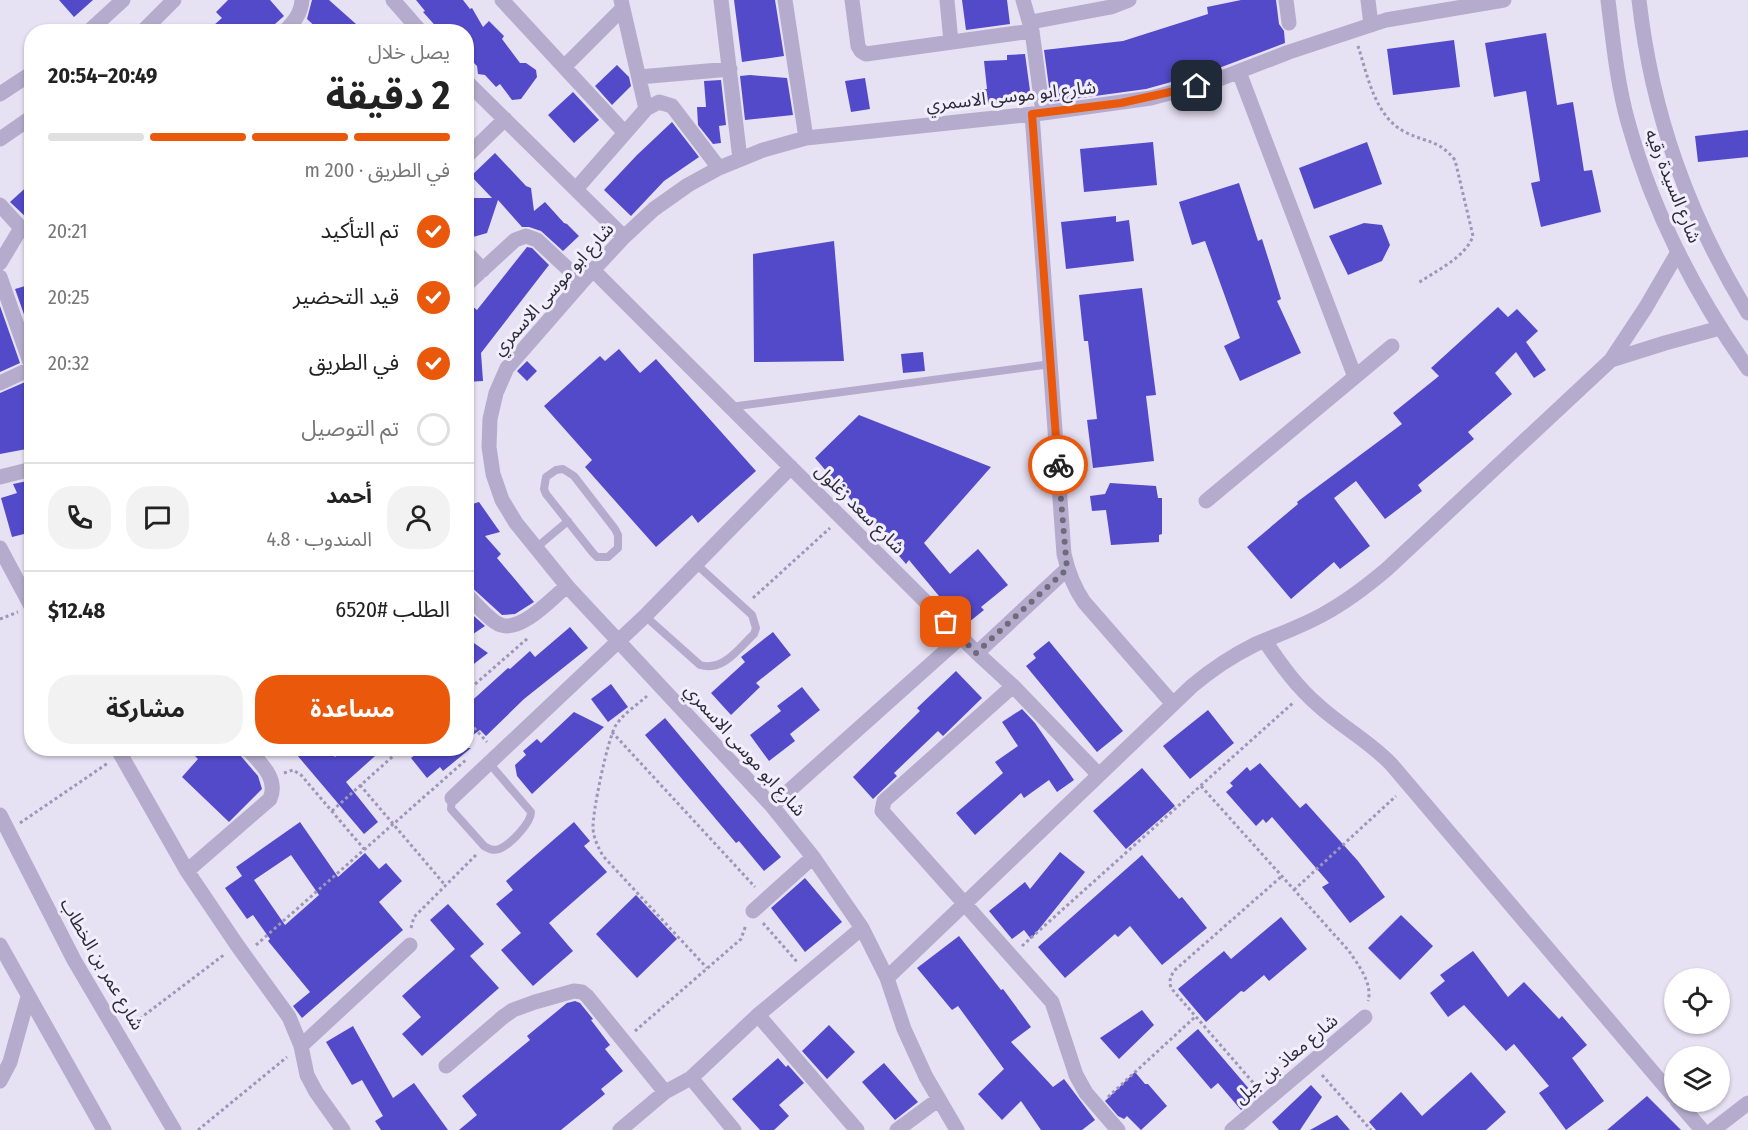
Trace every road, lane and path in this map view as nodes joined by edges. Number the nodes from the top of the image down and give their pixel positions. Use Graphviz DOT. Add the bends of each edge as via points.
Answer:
graph roads {
  1 [pos="123,0"];
  2 [pos="174,0"];
  3 [pos="302,0"];
  4 [pos="393,0"];
  5 [pos="502,0"];
  6 [pos="721,0"];
  7 [pos="785,0"];
  8 [pos="852,0"];
  9 [pos="947,0"];
  10 [pos="1023,0"];
  11 [pos="1286,0"];
  12 [pos="1368,0"];
  13 [pos="1504,0"];
  14 [pos="1608,0"];
  15 [pos="1639,0"];
  16 [pos="1122,2"];
  17 [pos="622,4"];
  18 [pos="1289,23"];
  19 [pos="97,24"];
  20 [pos="150,24"];
  21 [pos="292,24"];
  22 [pos="414,24"];
  23 [pos="1371,25"];
  24 [pos="1032,26"];
  25 [pos="1352,30"];
  26 [pos="951,42"];
  27 [pos="564,67"];
  28 [pos="730,69"];
  29 [pos="1239,72"];
  30 [pos="639,77"];
  31 [pos="24,78"];
  32 [pos="474,89"];
  33 [pos="0,94"];
  34 [pos="645,109"];
  35 [pos="1037,114"];
  36 [pos="505,119"];
  37 [pos="24,122"];
  38 [pos="624,133"];
  39 [pos="0,138"];
  40 [pos="806,138"];
  41 [pos="474,149"];
  42 [pos="740,159"];
  43 [pos="719,168"];
  44 [pos="576,189"];
  45 [pos="0,205"];
  46 [pos="24,228"];
  47 [pos="24,233"];
  48 [pos="624,237"];
  49 [pos="1678,252"];
  50 [pos="474,260"];
  51 [pos="0,263"];
  52 [pos="483,270"];
  53 [pos="593,270"];
  54 [pos="0,277"];
  55 [pos="474,278"];
  56 [pos="582,282"];
  57 [pos="1417,284"];
  58 [pos="1748,313"];
  59 [pos="1720,328"];
  60 [pos="24,345"];
  61 [pos="1392,346"];
  62 [pos="1611,360"];
  63 [pos="1051,364"];
  64 [pos="1748,369"];
  65 [pos="24,372"];
  66 [pos="1355,377"];
  67 [pos="0,383"];
  68 [pos="730,407"];
  69 [pos="790,467"];
  70 [pos="24,471"];
  71 [pos="0,477"];
  72 [pos="1206,501"];
  73 [pos="841,518"];
  74 [pos="568,521"];
  75 [pos="537,547"];
  76 [pos="0,548"];
  77 [pos="696,564"];
  78 [pos="1067,569"];
  79 [pos="567,585"];
  80 [pos="24,594"];
  81 [pos="474,601"];
  82 [pos="743,607"];
  83 [pos="645,616"];
  84 [pos="534,633"];
  85 [pos="961,637"];
  86 [pos="619,640"];
  87 [pos="1265,641"];
  88 [pos="976,653"];
  89 [pos="474,685"];
  90 [pos="660,685"];
  91 [pos="1013,686"];
  92 [pos="1305,693"];
  93 [pos="1173,704"];
  94 [pos="474,730"];
  95 [pos="612,732"];
  96 [pos="112,756"];
  97 [pos="122,756"];
  98 [pos="254,756"];
  99 [pos="392,756"];
  100 [pos="469,757"];
  101 [pos="494,759"];
  102 [pos="1099,775"];
  103 [pos="270,776"];
  104 [pos="1408,784"];
  105 [pos="360,785"];
  106 [pos="1201,786"];
  107 [pos="452,798"];
  108 [pos="772,806"];
  109 [pos="332,811"];
  110 [pos="0,815"];
  111 [pos="393,824"];
  112 [pos="9,831"];
  113 [pos="484,846"];
  114 [pos="364,849"];
  115 [pos="813,857"];
  116 [pos="187,871"];
  117 [pos="1281,876"];
  118 [pos="445,885"];
  119 [pos="1294,890"];
  120 [pos="767,899"];
  121 [pos="965,903"];
  122 [pos="753,911"];
  123 [pos="862,928"];
  124 [pos="0,945"];
  125 [pos="410,945"];
  126 [pos="241,950"];
  127 [pos="1011,956"];
  128 [pos="707,968"];
  129 [pos="807,974"];
  130 [pos="887,978"];
  131 [pos="28,997"];
  132 [pos="758,1015"];
  133 [pos="1196,1016"];
  134 [pos="1365,1017"];
  135 [pos="119,1035"];
  136 [pos="624,1041"];
  137 [pos="301,1046"];
  138 [pos="1311,1063"];
  139 [pos="446,1066"];
  140 [pos="691,1078"];
  141 [pos="0,1081"];
  142 [pos="1664,1085"];
  143 [pos="665,1092"];
  144 [pos="939,1099"];
  145 [pos="1268,1100"];
  146 [pos="1748,1103"];
  147 [pos="1097,1106"];
  148 [pos="1686,1112"];
  149 [pos="104,1130"];
  150 [pos="174,1130"];
  151 [pos="198,1130"];
  152 [pos="343,1130"];
  153 [pos="620,1130"];
  154 [pos="734,1130"];
  155 [pos="857,1130"];
  156 [pos="897,1130"];
  157 [pos="957,1130"];
  158 [pos="1118,1130"];
  159 [pos="1232,1130"];
  160 [pos="1371,1130"];
  161 [pos="1702,1130"];
  162 [pos="1713,1130"];
  1 -- 19 [label="street"];
  2 -- 20 [label="street"];
  3 -- 21 [label="street"];
  4 -- 22 [label="street"];
  5 -- 27 [label="street"];
  6 -- 28 [label="street"];
  7 -- 40 [label="street"];
  8 -- 26 [label="street" via="858,46 866,54"];
  9 -- 26 [label="street"];
  10 -- 24 [label="street"];
  11 -- 18 [label="street"];
  12 -- 23 [label="street"];
  13 -- 23 [label="street, شارع ابو موسى الاسمري"];
  14 -- 49 [label="street, شارع السيدة رقيه" via="1627,122"];
  15 -- 58 [label="street, شارع السيدة رقيه" via="1652,85 1673,157 1705,237"];
  16 -- 24 [label="street"];
  17 -- 27 [label="street"];
  17 -- 30 [label="street"];
  23 -- 25 [label="street, شارع ابو موسى الاسمري"];
  24 -- 26 [label="street"];
  24 -- 35 [label="street"];
  25 -- 29 [label="street, شارع ابو موسى الاسمري"];
  25 -- 57 [label="path" via="1381,110 1407,134 1436,142 1447,150 1458,171 1472,226 1470,245"];
  27 -- 38 [label="street"];
  28 -- 30 [label="street"];
  28 -- 42 [label="street"];
  29 -- 35 [label="street, شارع ابو موسى الاسمري" via="1151,98"];
  29 -- 66 [label="street"];
  30 -- 34 [label="street"];
  31 -- 33 [label="street"];
  32 -- 36 [label="street"];
  34 -- 38 [label="street"];
  34 -- 43 [label="street" via="659,102 672,106"];
  35 -- 40 [label="street, شارع ابو موسى الاسمري"];
  35 -- 63 [label="street"];
  36 -- 41 [label="street"];
  36 -- 44 [label="street"];
  37 -- 39 [label="street"];
  38 -- 44 [label="street"];
  40 -- 42 [label="street, شارع ابو موسى الاسمري"];
  42 -- 43 [label="street, شارع ابو موسى الاسمري"];
  43 -- 48 [label="street, شارع ابو موسى الاسمري" via="688,184"];
  44 -- 48 [label="street"];
  45 -- 46 [label="street"];
  47 -- 51 [label="street"];
  48 -- 53 [label="street, شارع ابو موسى الاسمري"];
  49 -- 59 [label="street, شارع السيدة رقيه"];
  49 -- 62 [label="street"];
  50 -- 52 [label="street"];
  52 -- 55 [label="street"];
  52 -- 56 [label="street" via="515,240 526,236 537,240"];
  53 -- 56 [label="street, شارع ابو موسى الاسمري"];
  53 -- 68 [label="street, شارع سعد زغلول"];
  54 -- 60 [label="street"];
  56 -- 75 [label="street, شارع ابو موسى الاسمري" via="507,368 490,419 489,447 499,491 516,523"];
  59 -- 62 [label="street"];
  59 -- 64 [label="street, شارع السيدة رقيه"];
  61 -- 66 [label="street"];
  62 -- 87 [label="street" via="1388,569 1323,614"];
  63 -- 68 [label="lane"];
  63 -- 78 [label="street"];
  65 -- 67 [label="street"];
  66 -- 72 [label="street"];
  68 -- 69 [label="street, شارع سعد زغلول"];
  69 -- 73 [label="street, شارع سعد زغلول"];
  69 -- 77 [label="street"];
  70 -- 71 [label="street"];
  73 -- 82 [label="path"];
  73 -- 85 [label="street, شارع سعد زغلول"];
  74 -- 74 [label="lane" via="544,489 546,477 556,470 569,472 615,529 618,548 608,557 597,557"];
  74 -- 75 [label="lane"];
  75 -- 79 [label="street, شارع ابو موسى الاسمري"];
  76 -- 80 [label="street"];
  77 -- 82 [label="lane"];
  77 -- 83 [label="street"];
  78 -- 88 [label="street"];
  78 -- 93 [label="street" via="1083,602"];
  79 -- 81 [label="street" via="525,621 513,626 500,625"];
  79 -- 86 [label="street, شارع ابو موسى الاسمري"];
  82 -- 83 [label="lane" via="755,621 754,634 715,667 700,665"];
  83 -- 86 [label="street"];
  84 -- 89 [label="path"];
  85 -- 88 [label="street, شارع سعد زغلول"];
  85 -- 108 [label="street"];
  86 -- 90 [label="street, شارع ابو موسى الاسمري"];
  86 -- 101 [label="street"];
  87 -- 92 [label="street"];
  87 -- 93 [label="street" via="1209,672"];
  88 -- 91 [label="street, شارع سعد زغلول"];
  90 -- 95 [label="path" via="622,718"];
  90 -- 108 [label="street, شارع ابو موسى الاسمري"];
  91 -- 102 [label="street, شارع سعد زغلول"];
  91 -- 121 [label="street" via="882,804 884,814"];
  92 -- 104 [label="street" via="1367,741"];
  92 -- 106 [label="path"];
  93 -- 102 [label="street"];
  94 -- 101 [label="path"];
  95 -- 120 [label="path"];
  95 -- 128 [label="path" via="595,814 596,843 603,856"];
  96 -- 112 [label="path"];
  97 -- 116 [label="street"];
  98 -- 103 [label="street"];
  99 -- 105 [label="path"];
  100 -- 111 [label="path"];
  101 -- 107 [label="street"];
  101 -- 113 [label="lane" via="531,812 531,819 505,846 491,850"];
  102 -- 121 [label="street"];
  103 -- 109 [label="path" via="293,770"];
  103 -- 116 [label="street" via="270,799"];
  104 -- 119 [label="path"];
  104 -- 142 [label="street"];
  105 -- 109 [label="path"];
  105 -- 111 [label="path"];
  106 -- 117 [label="path"];
  106 -- 127 [label="path"];
  107 -- 113 [label="lane" via="451,809"];
  108 -- 115 [label="street, شارع ابو موسى الاسمري"];
  109 -- 114 [label="path"];
  110 -- 112 [label="street, شارع عمر بن الخطاب"];
  111 -- 114 [label="path"];
  111 -- 118 [label="path"];
  112 -- 135 [label="street, شارع عمر بن الخطاب" via="74,960"];
  113 -- 118 [label="path"];
  114 -- 126 [label="path"];
  115 -- 120 [label="street"];
  115 -- 123 [label="street, شارع ابو موسى الاسمري"];
  116 -- 126 [label="street"];
  117 -- 119 [label="path"];
  117 -- 133 [label="path" via="1171,975 1171,988"];
  118 -- 125 [label="path" via="414,917"];
  119 -- 134 [label="path" via="1361,970 1371,992"];
  120 -- 122 [label="street"];
  121 -- 127 [label="street"];
  121 -- 130 [label="street"];
  122 -- 128 [label="path" via="741,939"];
  122 -- 129 [label="path"];
  123 -- 129 [label="street"];
  123 -- 130 [label="street, شارع ابو موسى الاسمري"];
  124 -- 131 [label="street"];
  125 -- 137 [label="street"];
  126 -- 135 [label="path"];
  126 -- 137 [label="street" via="289,1017"];
  127 -- 147 [label="street" via="1052,1002 1076,1075"];
  128 -- 136 [label="path"];
  129 -- 132 [label="street"];
  130 -- 144 [label="street, شارع ابو موسى الاسمري" via="904,1029"];
  131 -- 141 [label="street" via="10,1062"];
  131 -- 149 [label="street"];
  132 -- 140 [label="street"];
  132 -- 155 [label="street"];
  133 -- 145 [label="path"];
  133 -- 147 [label="path"];
  134 -- 138 [label="street, شارع معاذ بن جبل"];
  135 -- 150 [label="street, شارع عمر بن الخطاب"];
  136 -- 139 [label="street" via="587,996 574,991 513,1010"];
  136 -- 143 [label="street"];
  137 -- 151 [label="path"];
  137 -- 152 [label="street" via="307,1075"];
  138 -- 145 [label="street, شارع معاذ بن جبل"];
  138 -- 160 [label="path"];
  140 -- 143 [label="street"];
  140 -- 154 [label="street"];
  143 -- 153 [label="street"];
  144 -- 156 [label="street"];
  144 -- 157 [label="street, شارع ابو موسى الاسمري"];
  145 -- 159 [label="street, شارع معاذ بن جبل"];
  146 -- 162 [label="street"];
  147 -- 158 [label="street"];
  148 -- 161 [label="street"];
}
